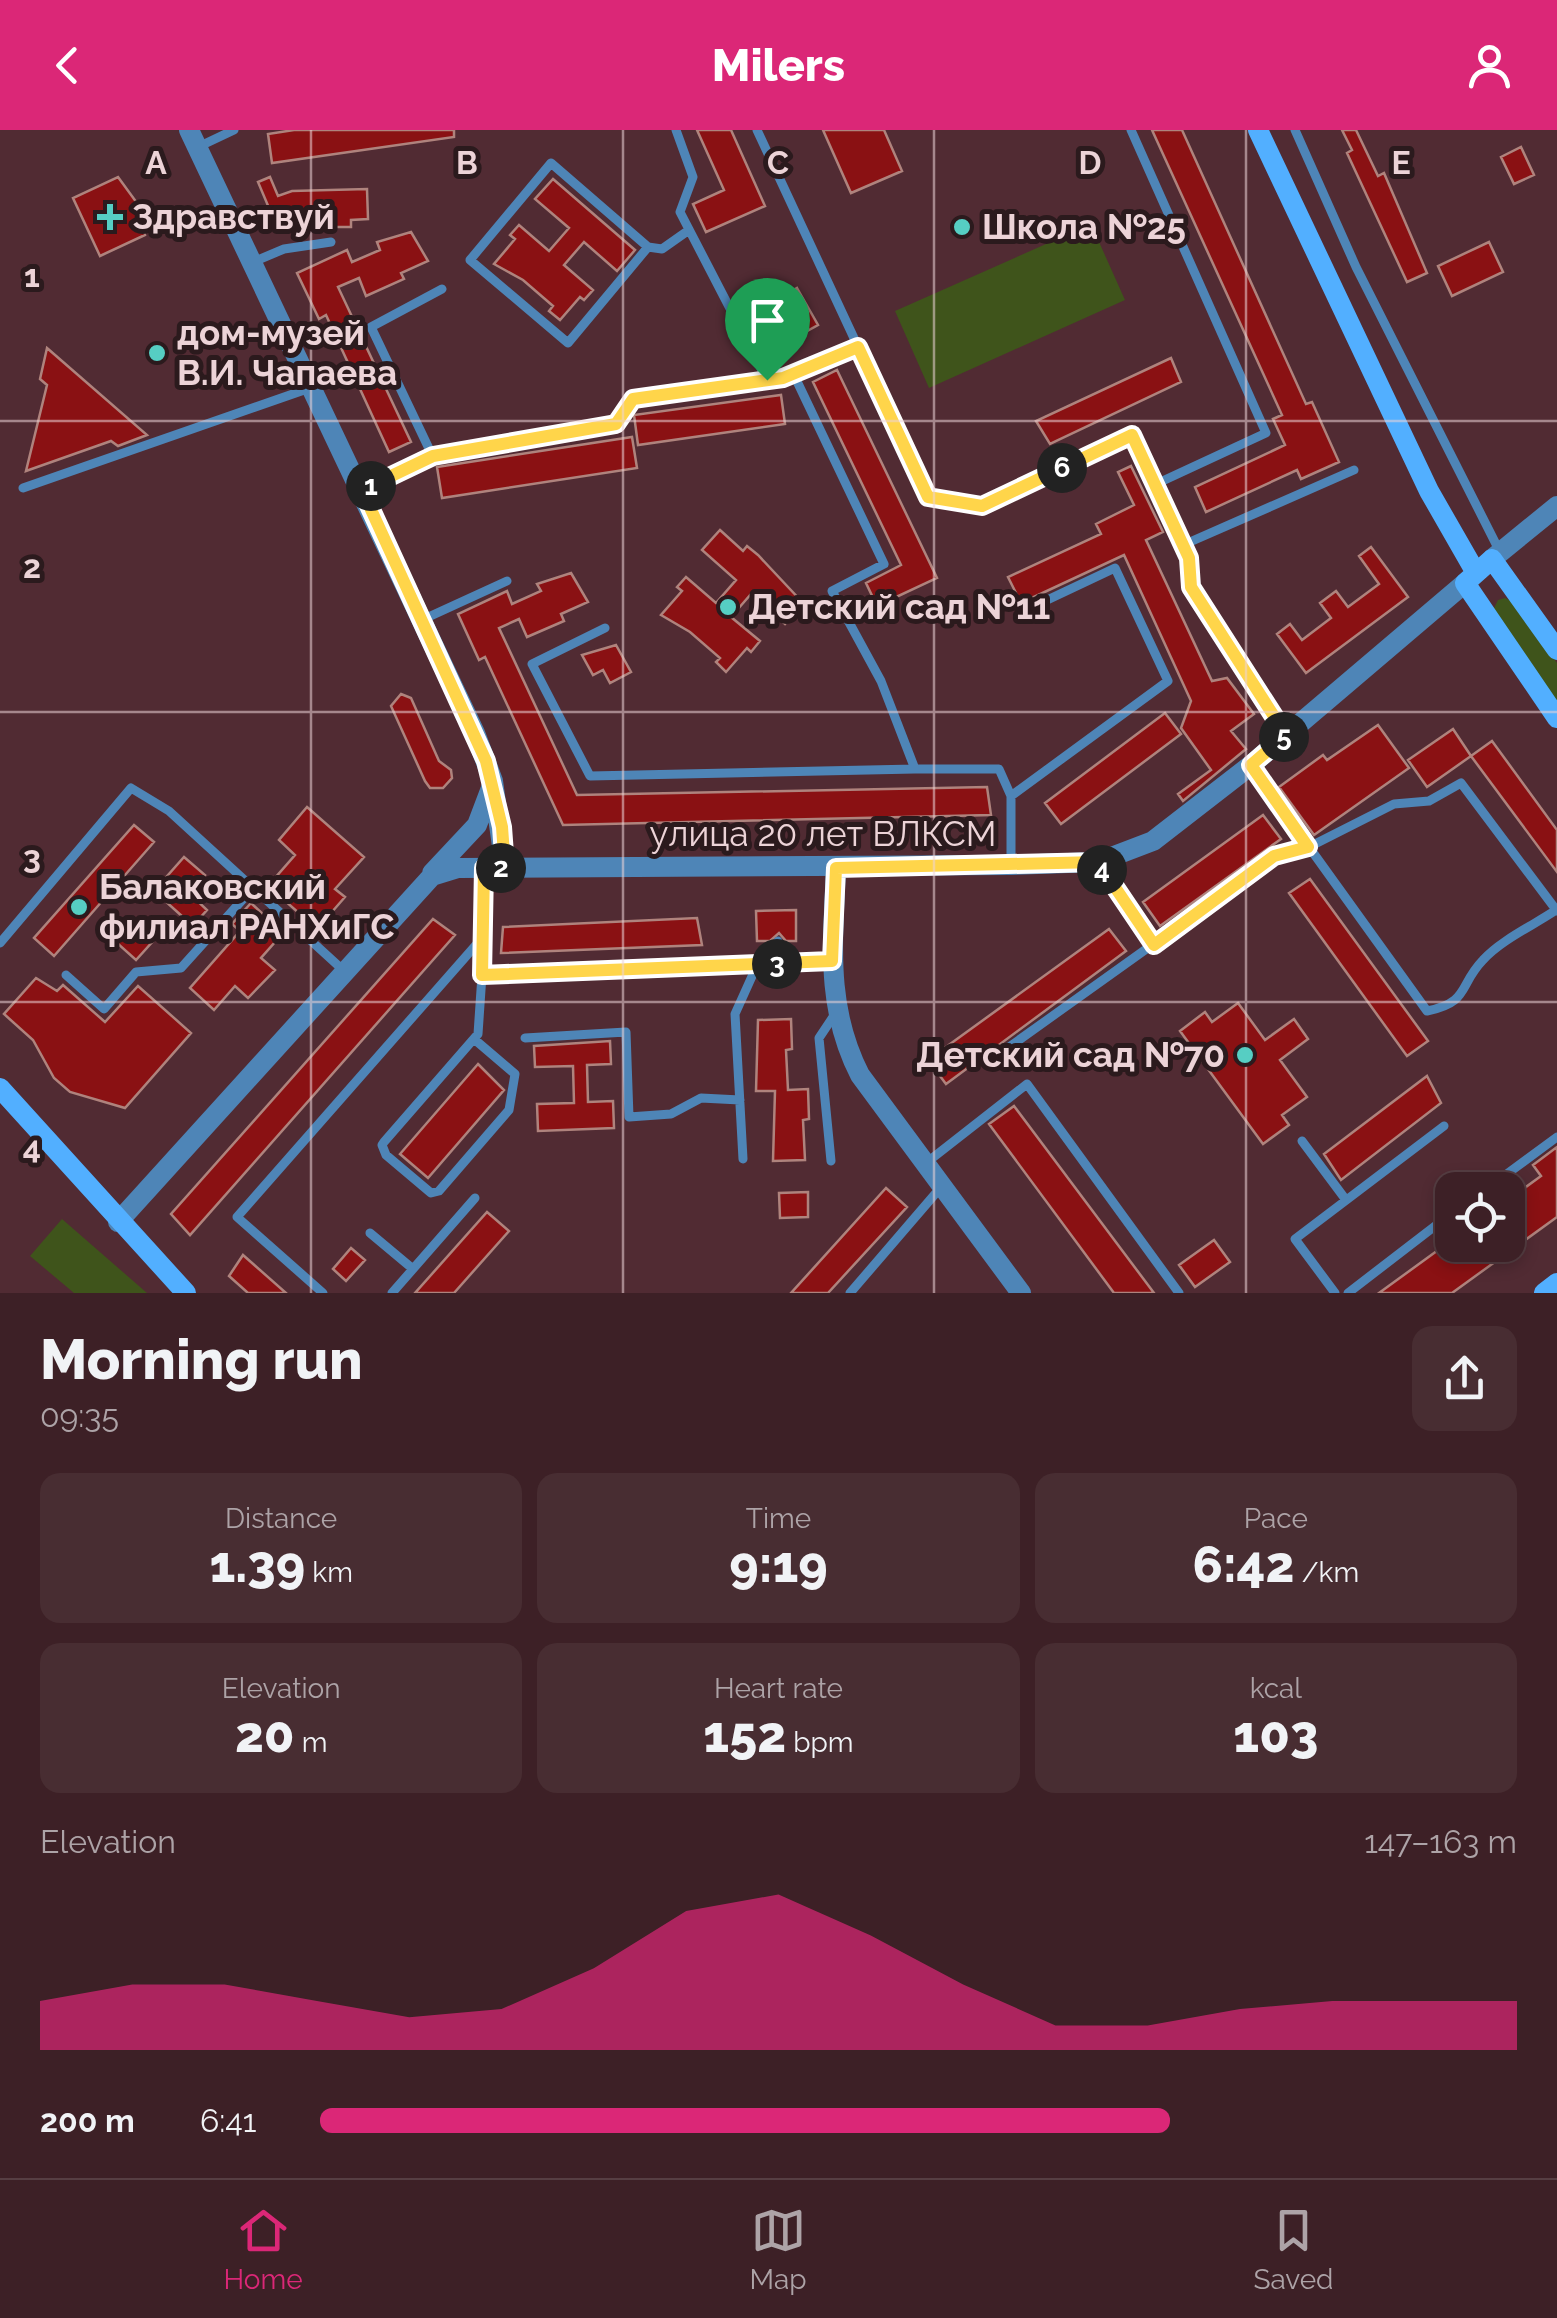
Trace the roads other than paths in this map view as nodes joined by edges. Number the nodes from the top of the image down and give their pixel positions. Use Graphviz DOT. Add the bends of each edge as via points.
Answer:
graph roads {
  1 [pos="234,130"];
  2 [pos="676,130"];
  3 [pos="757,130"];
  4 [pos="1132,130"];
  5 [pos="1258,130"];
  6 [pos="1296,130"];
  7 [pos="193,139"];
  8 [pos="689,230"];
  9 [pos="331,242"];
  10 [pos="648,247"];
  11 [pos="253,262"];
  12 [pos="442,289"];
  13 [pos="858,347"];
  14 [pos="794,375"];
  15 [pos="767,380"];
  16 [pos="312,387"];
  17 [pos="433,456"];
  18 [pos="1354,470"];
  19 [pos="1156,484"];
  20 [pos="23,488"];
  21 [pos="362,490"];
  22 [pos="1557,506"];
  23 [pos="1183,545"];
  24 [pos="1496,555"];
  25 [pos="1470,578"];
  26 [pos="508,581"];
  27 [pos="1043,602"];
  28 [pos="421,620"];
  29 [pos="604,628"];
  30 [pos="1557,650"];
  31 [pos="1557,718"];
  32 [pos="1286,735"];
  33 [pos="1251,765"];
  34 [pos="915,769"];
  35 [pos="492,781"];
  36 [pos="1011,796"];
  37 [pos="1308,847"];
  38 [pos="1098,862"];
  39 [pos="1011,865"];
  40 [pos="494,868"];
  41 [pos="836,868"];
  42 [pos="420,885"];
  43 [pos="253,888"];
  44 [pos="1557,910"];
  45 [pos="483,937"];
  46 [pos="778,941"];
  47 [pos="0,943"];
  48 [pos="1154,945"];
  49 [pos="832,961"];
  50 [pos="758,963"];
  51 [pos="780,964"];
  52 [pos="344,970"];
  53 [pos="66,975"];
  54 [pos="482,975"];
  55 [pos="836,1011"];
  56 [pos="474,1038"];
  57 [pos="526,1038"];
  58 [pos="998,1055"];
  59 [pos="0,1088"];
  60 [pos="740,1100"];
  61 [pos="1444,1126"];
  62 [pos="1557,1138"];
  63 [pos="1302,1141"];
  64 [pos="743,1159"];
  65 [pos="832,1161"];
  66 [pos="926,1163"];
  67 [pos="1510,1172"];
  68 [pos="942,1186"];
  69 [pos="475,1198"];
  70 [pos="1346,1200"];
  71 [pos="118,1222"];
  72 [pos="1435,1226"];
  73 [pos="370,1233"];
  74 [pos="414,1268"];
  75 [pos="1557,1283"];
  76 [pos="1012,1289"];
  77 [pos="186,1293"];
  78 [pos="323,1293"];
  79 [pos="392,1293"];
  80 [pos="850,1293"];
  81 [pos="1179,1293"];
  82 [pos="1335,1293"];
  83 [pos="1348,1293"];
  84 [pos="1544,1293"];
  1 -- 7 [label="lane"];
  2 -- 8 [label="lane" via="693,177 680,212"];
  3 -- 13 [label="lane"];
  4 -- 19 [label="lane" via="1266,432"];
  5 -- 25 [label="main road"];
  6 -- 24 [label="lane"];
  7 -- 11 [label="street"];
  8 -- 10 [label="lane" via="662,249"];
  8 -- 15 [label="lane"];
  9 -- 11 [label="lane"];
  10 -- 10 [label="lane" via="551,163 470,260 568,344"];
  11 -- 16 [label="street"];
  12 -- 17 [label="lane" via="372,327"];
  13 -- 14 [label="lane"];
  13 -- 19 [label="lane" via="928,497 982,506 1132,435"];
  14 -- 15 [label="lane"];
  14 -- 34 [label="lane" via="884,564 832,592 881,681"];
  15 -- 17 [label="lane" via="633,399 616,424"];
  16 -- 20 [label="lane"];
  16 -- 21 [label="street"];
  17 -- 21 [label="lane"];
  18 -- 23 [label="lane"];
  19 -- 23 [label="lane"];
  21 -- 28 [label="street"];
  22 -- 24 [label="street, улица 20 лет ВЛКСМ"];
  23 -- 32 [label="lane" via="1191,587"];
  24 -- 25 [label="main road, улица 20 лет ВЛКСМ"];
  24 -- 30 [label="main road"];
  25 -- 31 [label="main road"];
  25 -- 32 [label="street, улица 20 лет ВЛКСМ"];
  26 -- 28 [label="lane"];
  27 -- 36 [label="lane" via="1116,568 1168,681"];
  28 -- 35 [label="street"];
  29 -- 34 [label="lane" via="532,664 590,776"];
  32 -- 33 [label="street, улица 20 лет ВЛКСМ"];
  33 -- 37 [label="lane"];
  33 -- 38 [label="street, улица 20 лет ВЛКСМ" via="1154,840"];
  34 -- 36 [label="lane" via="999,768"];
  35 -- 40 [label="street"];
  35 -- 42 [label="street" via="477,825"];
  36 -- 39 [label="lane"];
  37 -- 44 [label="lane" via="1394,804 1429,801 1461,784"];
  37 -- 44 [label="lane" via="1427,1012 1462,996 1483,960"];
  37 -- 48 [label="lane" via="1274,856"];
  38 -- 39 [label="street, улица 20 лет ВЛКСМ"];
  38 -- 48 [label="lane"];
  39 -- 41 [label="street, улица 20 лет ВЛКСМ"];
  40 -- 41 [label="street, улица 20 лет ВЛКСМ"];
  40 -- 42 [label="street, улица 20 лет ВЛКСМ" via="443,871"];
  40 -- 45 [label="lane"];
  41 -- 49 [label="street"];
  42 -- 52 [label="street, улица 20 лет ВЛКСМ"];
  43 -- 47 [label="lane" via="169,811 132,788"];
  43 -- 52 [label="lane"];
  43 -- 53 [label="lane" via="181,968 136,972 104,1009"];
  45 -- 54 [label="lane"];
  45 -- 78 [label="lane" via="237,1218"];
  46 -- 51 [label="lane"];
  48 -- 58 [label="lane"];
  49 -- 51 [label="lane"];
  49 -- 55 [label="street"];
  50 -- 51 [label="lane"];
  50 -- 54 [label="lane"];
  50 -- 60 [label="lane" via="735,1014"];
  52 -- 71 [label="street, улица 20 лет ВЛКСМ"];
  54 -- 56 [label="lane" via="481,1026"];
  55 -- 65 [label="lane" via="819,1038"];
  55 -- 66 [label="street" via="860,1075"];
  56 -- 56 [label="lane" via="382,1145 431,1193 510,1106 515,1074"];
  57 -- 60 [label="lane" via="626,1032 630,1117 672,1114 702,1098"];
  59 -- 71 [label="main road"];
  60 -- 64 [label="lane"];
  61 -- 70 [label="lane"];
  62 -- 67 [label="lane"];
  63 -- 70 [label="lane"];
  66 -- 68 [label="street"];
  66 -- 81 [label="lane" via="1027,1084"];
  68 -- 76 [label="street"];
  68 -- 80 [label="lane"];
  69 -- 74 [label="lane"];
  70 -- 82 [label="lane" via="1295,1239"];
  71 -- 77 [label="main road"];
  72 -- 83 [label="lane"];
  73 -- 74 [label="lane"];
  74 -- 79 [label="lane"];
  75 -- 84 [label="main road"];
}
